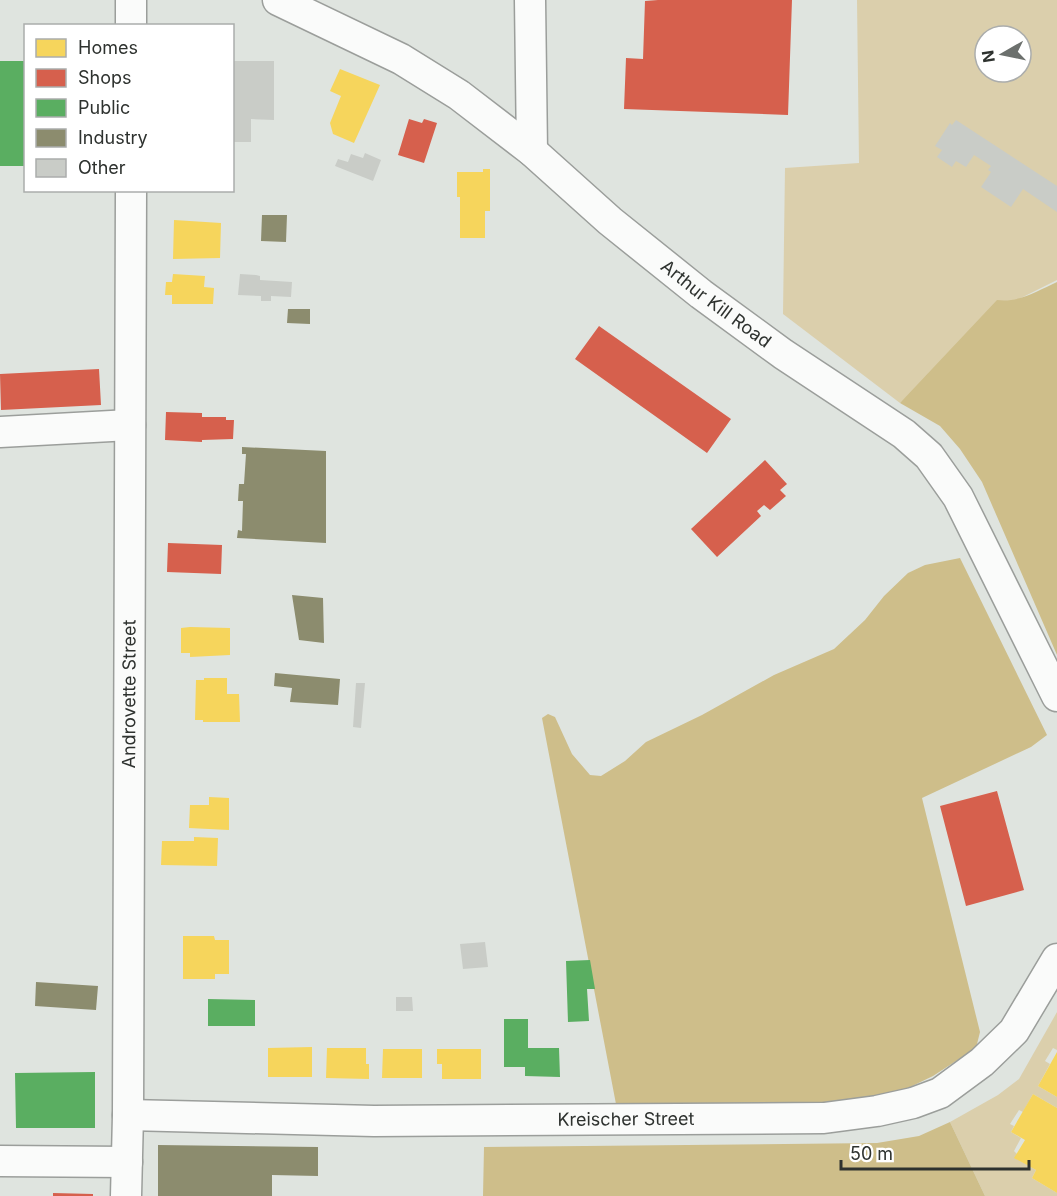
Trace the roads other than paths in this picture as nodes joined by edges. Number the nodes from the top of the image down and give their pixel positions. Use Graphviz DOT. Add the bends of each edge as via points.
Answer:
graph roads {
  1 [pos="131,0"];
  2 [pos="278,0"];
  3 [pos="530,0"];
  4 [pos="131,24"];
  5 [pos="532,151"];
  6 [pos="131,192"];
  7 [pos="130,425"];
  8 [pos="0,432"];
  9 [pos="1057,696"];
  10 [pos="1057,959"];
  11 [pos="128,1115"];
  12 [pos="0,1161"];
  13 [pos="127,1161"];
  14 [pos="126,1196"];
  1 -- 4 [label="street"];
  2 -- 5 [label="street, Arthur Kill Road" via="401,59 459,95"];
  3 -- 5 [label="street"];
  5 -- 9 [label="street, Arthur Kill Road" via="610,221 701,294 904,434 929,456 958,497"];
  6 -- 7 [label="street, Androvette Street"];
  7 -- 8 [label="street"];
  7 -- 11 [label="street, Androvette Street"];
  10 -- 11 [label="street, Kreischer Street" via="1014,1031 982,1062 940,1093 877,1111 824,1118 374,1121"];
  11 -- 13 [label="street, Androvette Street"];
  12 -- 13 [label="street"];
  13 -- 14 [label="street, Androvette Street"];
}
